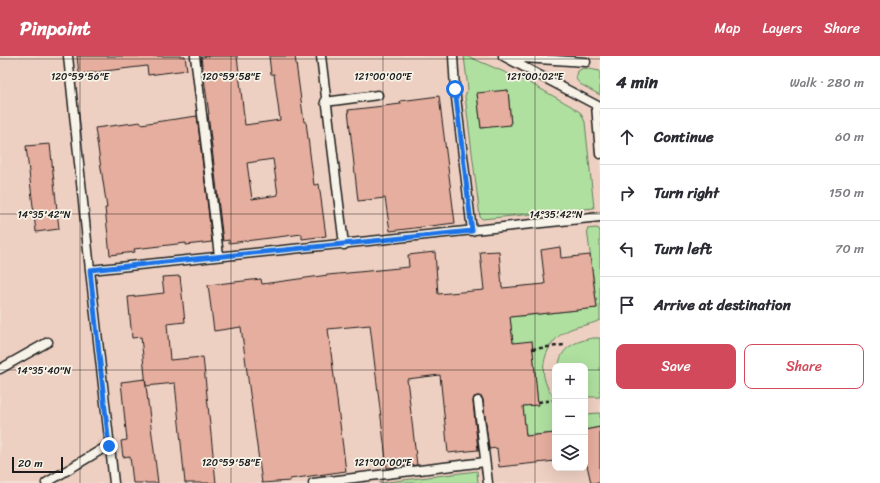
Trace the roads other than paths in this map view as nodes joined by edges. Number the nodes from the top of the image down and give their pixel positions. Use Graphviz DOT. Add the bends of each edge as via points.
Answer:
graph roads {
  1 [pos="68,56"];
  2 [pos="195,56"];
  3 [pos="321,56"];
  4 [pos="454,56"];
  5 [pos="504,56"];
  6 [pos="586,62"];
  7 [pos="378,95"];
  8 [pos="325,102"];
  9 [pos="598,106"];
  10 [pos="600,154"];
  11 [pos="600,217"];
  12 [pos="472,231"];
  13 [pos="344,245"];
  14 [pos="219,256"];
  15 [pos="90,270"];
  16 [pos="48,342"];
  17 [pos="0,369"];
  18 [pos="478,401"];
  19 [pos="109,446"];
  20 [pos="485,462"];
  21 [pos="46,483"];
  22 [pos="114,483"];
  23 [pos="313,483"];
  24 [pos="488,483"];
  1 -- 15 [label="lane"];
  2 -- 14 [label="lane"];
  3 -- 8 [label="lane"];
  4 -- 12 [label="lane" via="455,89"];
  5 -- 6 [label="lane"];
  5 -- 9 [label="lane"];
  7 -- 8 [label="lane"];
  8 -- 13 [label="lane"];
  9 -- 10 [label="lane"];
  11 -- 12 [label="lane"];
  12 -- 13 [label="lane"];
  13 -- 14 [label="lane"];
  14 -- 15 [label="lane"];
  15 -- 19 [label="lane"];
  16 -- 17 [label="lane"];
  18 -- 20 [label="lane"];
  19 -- 21 [label="lane"];
  19 -- 22 [label="lane"];
  20 -- 23 [label="lane"];
  20 -- 24 [label="lane"];
}
